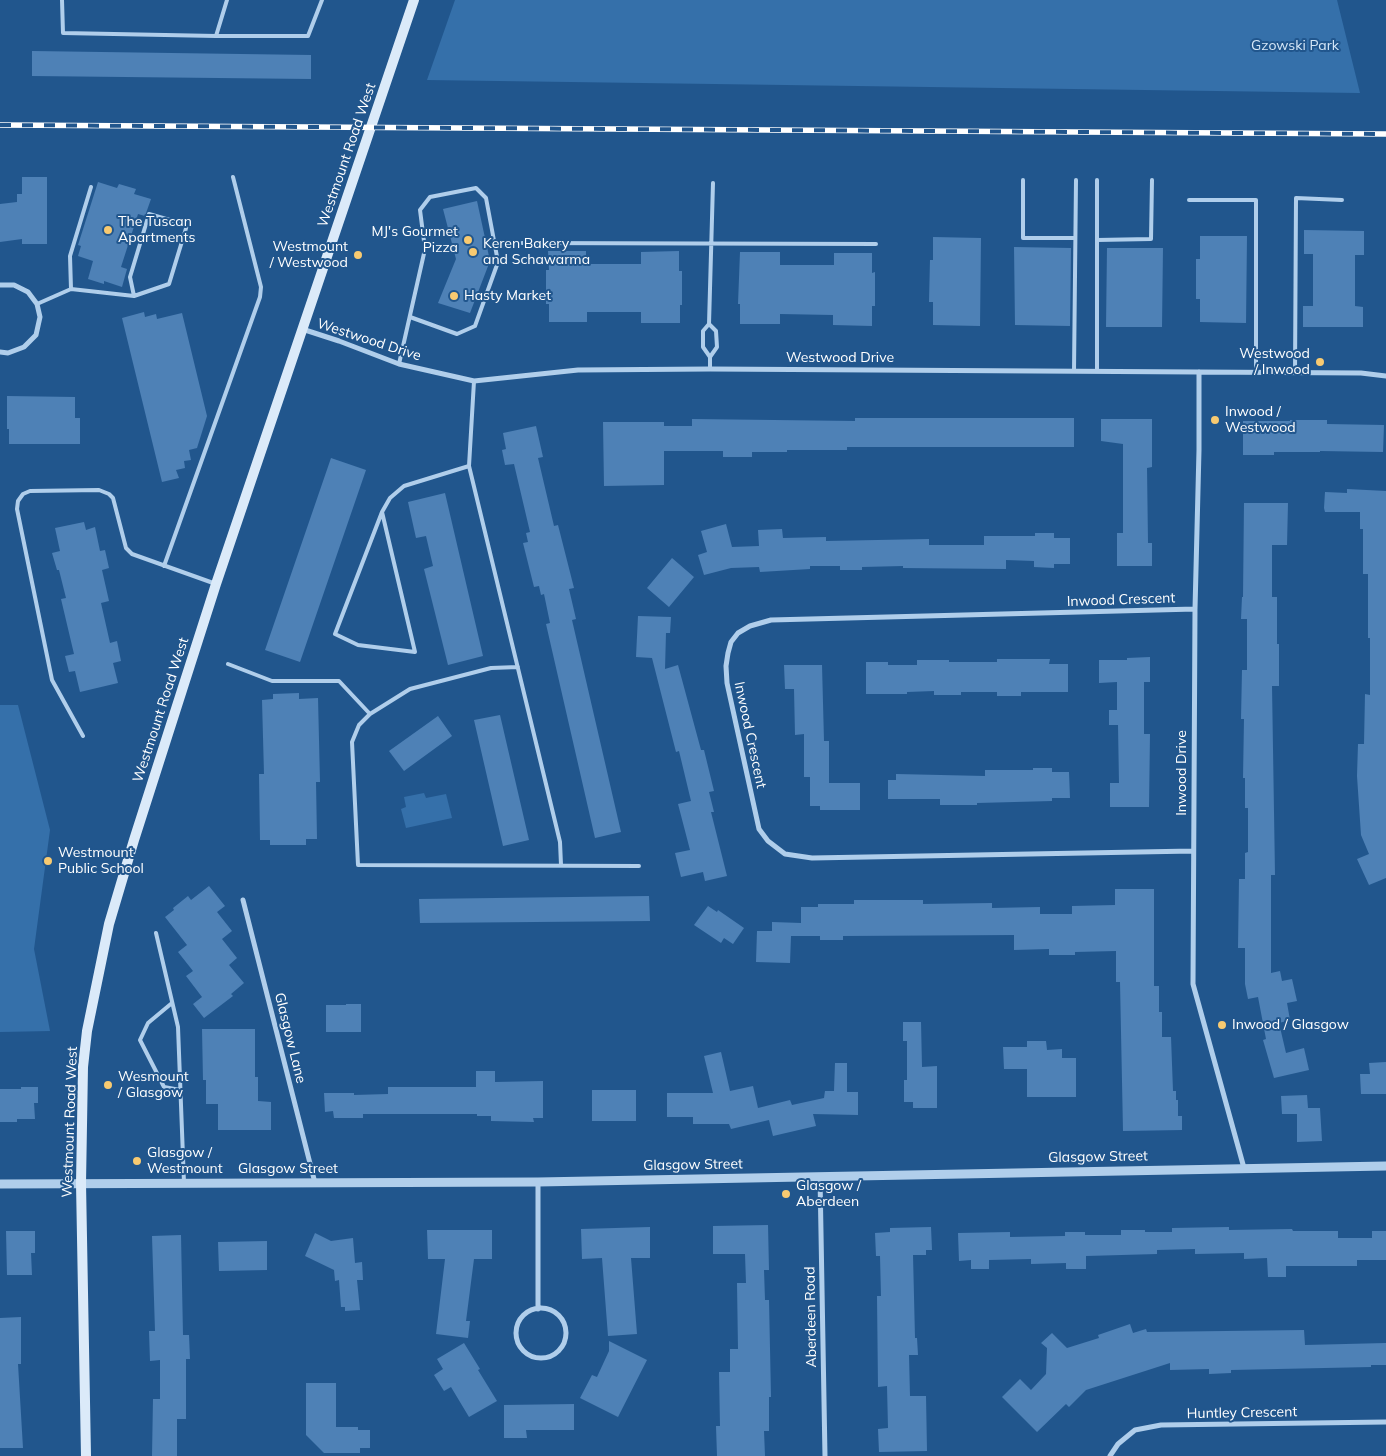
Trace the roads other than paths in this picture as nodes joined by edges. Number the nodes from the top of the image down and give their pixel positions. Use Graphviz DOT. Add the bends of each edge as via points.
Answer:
graph roads {
  1 [pos="62,0"];
  2 [pos="220,0"];
  3 [pos="322,0"];
  4 [pos="414,0"];
  5 [pos="226,1"];
  6 [pos="216,36"];
  7 [pos="234,177"];
  8 [pos="1023,180"];
  9 [pos="1076,180"];
  10 [pos="1097,180"];
  11 [pos="1152,180"];
  12 [pos="713,183"];
  13 [pos="91,187"];
  14 [pos="1189,200"];
  15 [pos="1342,200"];
  16 [pos="1075,238"];
  17 [pos="1097,240"];
  18 [pos="522,243"];
  19 [pos="711,244"];
  20 [pos="876,244"];
  21 [pos="0,285"];
  22 [pos="71,289"];
  23 [pos="134,296"];
  24 [pos="37,304"];
  25 [pos="410,318"];
  26 [pos="709,324"];
  27 [pos="302,330"];
  28 [pos="0,352"];
  29 [pos="710,356"];
  30 [pos="399,364"];
  31 [pos="710,368"];
  32 [pos="1074,371"];
  33 [pos="1097,371"];
  34 [pos="1199,372"];
  35 [pos="1256,372"];
  36 [pos="1295,373"];
  37 [pos="1386,376"];
  38 [pos="474,382"];
  39 [pos="469,466"];
  40 [pos="382,512"];
  41 [pos="164,566"];
  42 [pos="216,584"];
  43 [pos="1195,609"];
  44 [pos="228,664"];
  45 [pos="518,666"];
  46 [pos="370,714"];
  47 [pos="83,736"];
  48 [pos="1193,851"];
  49 [pos="561,865"];
  50 [pos="639,866"];
  51 [pos="244,900"];
  52 [pos="156,934"];
  53 [pos="172,1003"];
  54 [pos="180,1090"];
  55 [pos="1386,1166"];
  56 [pos="1244,1168"];
  57 [pos="820,1177"];
  58 [pos="538,1182"];
  59 [pos="81,1183"];
  60 [pos="184,1183"];
  61 [pos="315,1183"];
  62 [pos="0,1184"];
  63 [pos="538,1309"];
  64 [pos="1386,1422"];
  65 [pos="86,1456"];
  66 [pos="825,1456"];
  67 [pos="1110,1456"];
  1 -- 6 [label="lane" via="63,33"];
  2 -- 5 [label="lane"];
  3 -- 6 [label="lane" via="308,36"];
  4 -- 27 [label="main road, Westmount Road West"];
  5 -- 6 [label="lane"];
  7 -- 41 [label="lane" via="261,287 260,297"];
  8 -- 16 [label="lane" via="1023,238"];
  9 -- 16 [label="lane"];
  10 -- 17 [label="lane"];
  11 -- 17 [label="lane" via="1151,239"];
  12 -- 19 [label="lane"];
  13 -- 22 [label="lane" via="70,256"];
  14 -- 35 [label="lane" via="1256,200"];
  15 -- 36 [label="lane" via="1296,198"];
  16 -- 32 [label="lane"];
  17 -- 33 [label="lane"];
  18 -- 19 [label="lane"];
  19 -- 20 [label="lane"];
  19 -- 26 [label="lane"];
  21 -- 24 [label="street" via="14,285 28,292"];
  22 -- 23 [label="lane"];
  22 -- 24 [label="lane"];
  23 -- 23 [label="lane" via="130,277 149,214 187,224 169,284"];
  24 -- 28 [label="street" via="40,317 36,335 24,346 8,353"];
  25 -- 25 [label="lane" via="425,248 420,210 430,197 476,188 486,198 498,262 475,326 457,334"];
  25 -- 30 [label="lane"];
  26 -- 29 [label="lane" via="703,331 703,339"];
  26 -- 29 [label="lane" via="716,331 717,347"];
  27 -- 30 [label="street, Westwood Drive"];
  27 -- 42 [label="main road, Westmount Road West"];
  29 -- 31 [label="lane"];
  30 -- 38 [label="street, Westwood Drive"];
  31 -- 32 [label="street, Westwood Drive"];
  31 -- 38 [label="street, Westwood Drive" via="578,370"];
  32 -- 33 [label="street, Westwood Drive"];
  33 -- 34 [label="street, Westwood Drive"];
  34 -- 35 [label="street, Westwood Drive"];
  34 -- 43 [label="street, Inwood Drive"];
  35 -- 36 [label="street, Westwood Drive"];
  36 -- 37 [label="street, Westwood Drive"];
  38 -- 39 [label="lane"];
  39 -- 40 [label="lane" via="404,486 390,498"];
  39 -- 45 [label="lane"];
  40 -- 40 [label="lane" via="412,643 415,652 358,644 335,634"];
  41 -- 42 [label="lane"];
  41 -- 47 [label="lane" via="132,554 126,548 110,494 99,490 30,490 18,501 52,680"];
  42 -- 59 [label="main road, Westmount Road West" via="109,924 83,1067"];
  43 -- 48 [label="street, Inwood Drive"];
  43 -- 48 [label="street, Inwood Crescent" via="771,620 750,626 738,634 731,642 726,666 759,829 785,854 812,858"];
  44 -- 46 [label="lane" via="272,681 339,681"];
  45 -- 46 [label="lane" via="491,668 410,689"];
  45 -- 49 [label="lane" via="560,842"];
  46 -- 49 [label="lane" via="359,725 352,742 358,865"];
  48 -- 56 [label="street, Inwood Drive" via="1193,984"];
  49 -- 50 [label="lane"];
  51 -- 61 [label="street, Glasgow Lane"];
  52 -- 53 [label="lane"];
  53 -- 54 [label="lane" via="178,1027"];
  53 -- 54 [label="lane" via="148,1023 140,1040 164,1087"];
  54 -- 60 [label="lane"];
  55 -- 56 [label="street, Glasgow Street"];
  56 -- 57 [label="street, Glasgow Street"];
  57 -- 58 [label="street, Glasgow Street"];
  57 -- 66 [label="street, Aberdeen Road"];
  58 -- 61 [label="street, Glasgow Street"];
  58 -- 63 [label="street"];
  59 -- 60 [label="street, Glasgow Street"];
  59 -- 62 [label="street, Glasgow Street"];
  59 -- 65 [label="main road, Westmount Road West"];
  60 -- 61 [label="street, Glasgow Street"];
  63 -- 63 [label="street" via="530,1311 520,1321 517,1338 527,1354 546,1358 559,1351 566,1332 558,1314"];
  64 -- 67 [label="street, Huntley Crescent" via="1161,1425 1135,1430 1118,1444"];
}
